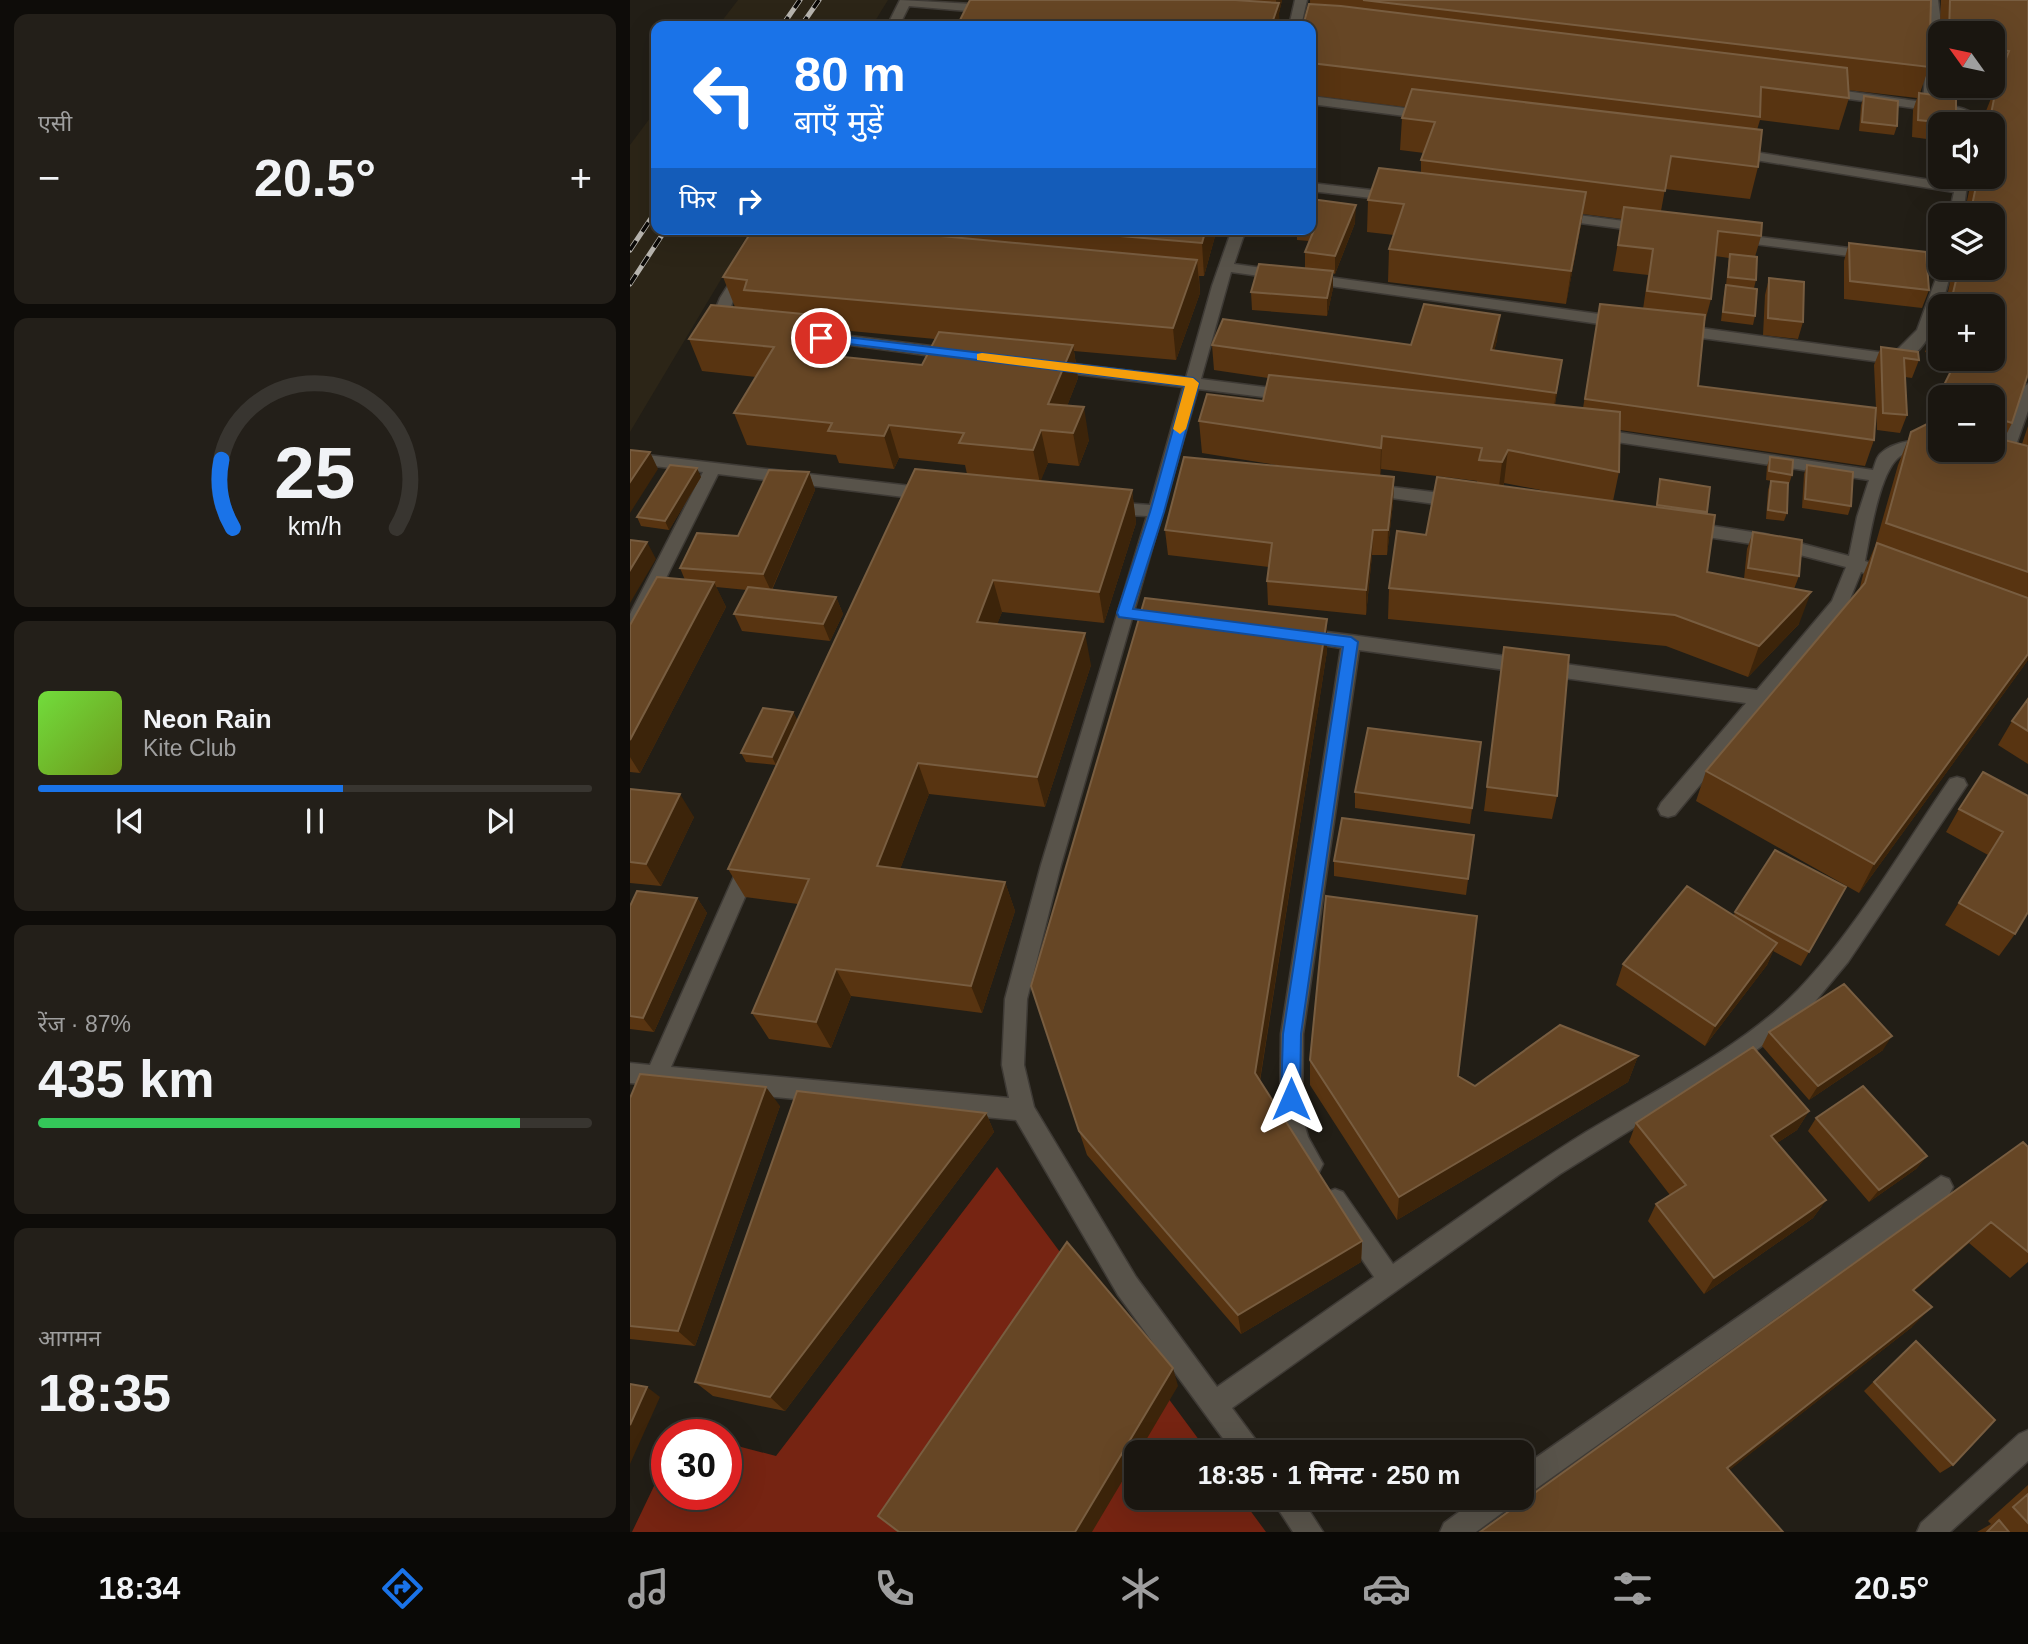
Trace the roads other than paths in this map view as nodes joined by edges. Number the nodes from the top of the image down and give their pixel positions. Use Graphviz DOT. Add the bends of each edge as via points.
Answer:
graph roads {
  1 [pos="1301,0"];
  2 [pos="1932,0"];
  3 [pos="905,1"];
  4 [pos="998,9"];
  5 [pos="1894,19"];
  6 [pos="895,21"];
  7 [pos="1297,21"];
  8 [pos="1934,21"];
  9 [pos="1928,22"];
  10 [pos="1807,90"];
  11 [pos="1929,98"];
  12 [pos="1316,101"];
  13 [pos="1929,105"];
  14 [pos="1962,112"];
  15 [pos="1446,117"];
  16 [pos="1717,151"];
  17 [pos="1928,179"];
  18 [pos="1316,188"];
  19 [pos="1407,198"];
  20 [pos="1544,215"];
  21 [pos="1667,230"];
  22 [pos="770,235"];
  23 [pos="1237,235"];
  24 [pos="1722,237"];
  25 [pos="1886,257"];
  26 [pos="1227,267"];
  27 [pos="1941,280"];
  28 [pos="1639,325"];
  29 [pos="750,328"];
  30 [pos="1666,329"];
  31 [pos="795,335"];
  32 [pos="974,356"];
  33 [pos="1042,365"];
  34 [pos="1193,383"];
  35 [pos="2028,389"];
  36 [pos="1303,397"];
  37 [pos="1577,432"];
  38 [pos="1928,448"];
  39 [pos="630,458"];
  40 [pos="713,468"];
  41 [pos="2019,472"];
  42 [pos="1879,476"];
  43 [pos="1354,489"];
  44 [pos="941,495"];
  45 [pos="1472,503"];
  46 [pos="1090,506"];
  47 [pos="1157,512"];
  48 [pos="1668,526"];
  49 [pos="1856,563"];
  50 [pos="1904,582"];
  51 [pos="1125,613"];
  52 [pos="1151,617"];
  53 [pos="630,632"];
  54 [pos="1284,634"];
  55 [pos="1351,642"];
  56 [pos="1763,698"];
  57 [pos="1957,785"];
  58 [pos="1668,809"];
  59 [pos="757,848"];
  60 [pos="630,1073"];
  61 [pos="656,1076"];
  62 [pos="1023,1110"];
  63 [pos="1941,1187"];
  64 [pos="1390,1280"];
  65 [pos="1214,1405"];
  66 [pos="1240,1440"];
  67 [pos="2028,1443"];
  68 [pos="1534,1475"];
  69 [pos="1293,1510"];
  70 [pos="1484,1510"];
  71 [pos="1310,1532"];
  72 [pos="1453,1532"];
  73 [pos="1930,1532"];
  1 -- 7 [label="street"];
  2 -- 8 [label="street"];
  3 -- 4 [label="street"];
  3 -- 6 [label="street"];
  5 -- 9 [label="street"];
  10 -- 13 [label="street"];
  11 -- 13 [label="street"];
  12 -- 15 [label="street"];
  13 -- 14 [label="street"];
  16 -- 17 [label="street"];
  18 -- 19 [label="street"];
  20 -- 21 [label="street"];
  22 -- 29 [label="street" via="768,245 727,298 721,313 728,322"];
  23 -- 26 [label="street"];
  24 -- 25 [label="street"];
  26 -- 28 [label="street"];
  26 -- 34 [label="street" via="1212,285"];
  27 -- 30 [label="street" via="1928,325 1913,348 1896,359"];
  31 -- 32 [label="street"];
  33 -- 34 [label="street"];
  34 -- 36 [label="street"];
  34 -- 47 [label="street" via="1176,469"];
  35 -- 41 [label="street" via="1994,465"];
  37 -- 42 [label="street"];
  38 -- 42 [label="street" via="1902,447 1885,458"];
  39 -- 40 [label="street"];
  40 -- 44 [label="street" via="911,499"];
  40 -- 53 [label="street"];
  42 -- 49 [label="street"];
  43 -- 45 [label="street"];
  46 -- 47 [label="street"];
  47 -- 51 [label="street"];
  48 -- 49 [label="street" via="1732,534"];
  49 -- 50 [label="street"];
  49 -- 56 [label="street" via="1840,604"];
  51 -- 52 [label="street"];
  51 -- 62 [label="street" via="1016,999 1013,1065"];
  54 -- 55 [label="street"];
  55 -- 56 [label="street"];
  55 -- 64 [label="street" via="1292,1034 1291,1116 1298,1141 1315,1171"];
  56 -- 58 [label="street"];
  57 -- 64 [label="street" via="1841,955 1779,1021 1552,1166"];
  59 -- 61 [label="street"];
  60 -- 61 [label="street"];
  61 -- 62 [label="street"];
  62 -- 65 [label="street" via="1127,1286"];
  63 -- 68 [label="street"];
  64 -- 65 [label="street"];
  65 -- 66 [label="street"];
  67 -- 73 [label="street"];
  69 -- 71 [label="street"];
  70 -- 72 [label="street"];
}
